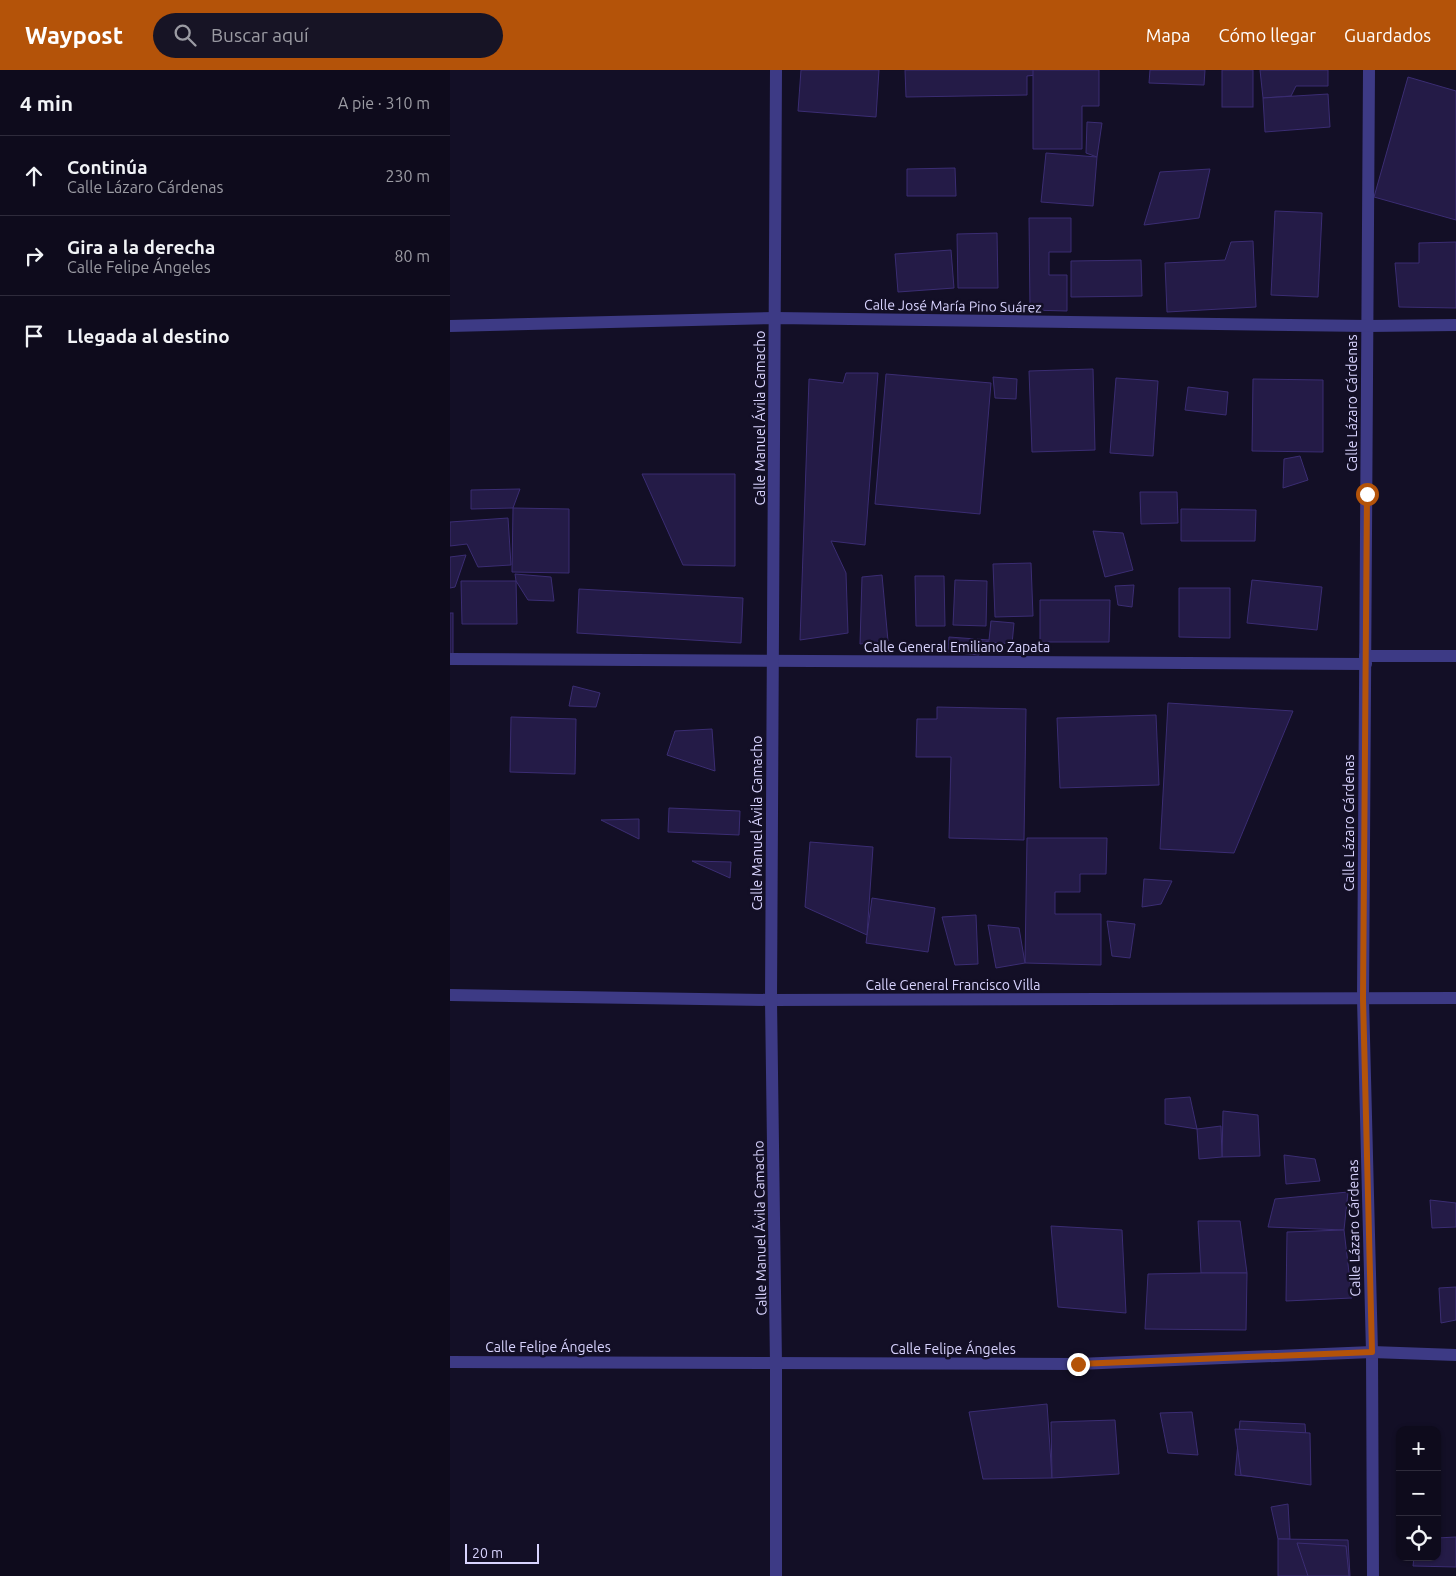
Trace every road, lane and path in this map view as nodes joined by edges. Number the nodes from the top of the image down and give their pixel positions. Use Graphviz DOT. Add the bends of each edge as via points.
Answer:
graph roads {
  1 [pos="776,70"];
  2 [pos="1370,70"];
  3 [pos="775,318"];
  4 [pos="1456,325"];
  5 [pos="450,326"];
  6 [pos="1368,326"];
  7 [pos="1365,656"];
  8 [pos="1456,656"];
  9 [pos="450,659"];
  10 [pos="773,660"];
  11 [pos="450,995"];
  12 [pos="1456,998"];
  13 [pos="1363,999"];
  14 [pos="772,1000"];
  15 [pos="1372,1352"];
  16 [pos="1456,1354"];
  17 [pos="450,1362"];
  18 [pos="776,1364"];
  19 [pos="776,1576"];
  20 [pos="1373,1576"];
  1 -- 3 [label="street, Calle Manuel Ávila Camacho"];
  2 -- 6 [label="street, Calle Lázaro Cárdenas"];
  3 -- 5 [label="street, Calle José María Pino Suárez"];
  3 -- 6 [label="street, Calle José María Pino Suárez"];
  3 -- 10 [label="street, Calle Manuel Ávila Camacho"];
  4 -- 6 [label="street, Calle José María Pino Suárez"];
  6 -- 7 [label="street, Calle Lázaro Cárdenas"];
  7 -- 8 [label="street, Calle General Emiliano Zapata"];
  7 -- 10 [label="street, Calle General Emiliano Zapata" via="1366,664"];
  7 -- 13 [label="street, Calle Lázaro Cárdenas"];
  9 -- 10 [label="street, Calle General Emiliano Zapata"];
  10 -- 14 [label="street, Calle Manuel Ávila Camacho"];
  11 -- 14 [label="street, Calle General Francisco Villa"];
  12 -- 13 [label="street, Calle General Francisco Villa"];
  13 -- 14 [label="street, Calle General Francisco Villa"];
  13 -- 15 [label="street, Calle Lázaro Cárdenas"];
  14 -- 18 [label="street, Calle Manuel Ávila Camacho"];
  15 -- 16 [label="street, Calle Felipe Ángeles"];
  15 -- 18 [label="street, Calle Felipe Ángeles" via="1078,1364"];
  15 -- 20 [label="street, Calle Lázaro Cárdenas"];
  17 -- 18 [label="street, Calle Felipe Ángeles"];
  18 -- 19 [label="street, Calle Manuel Ávila Camacho"];
}
